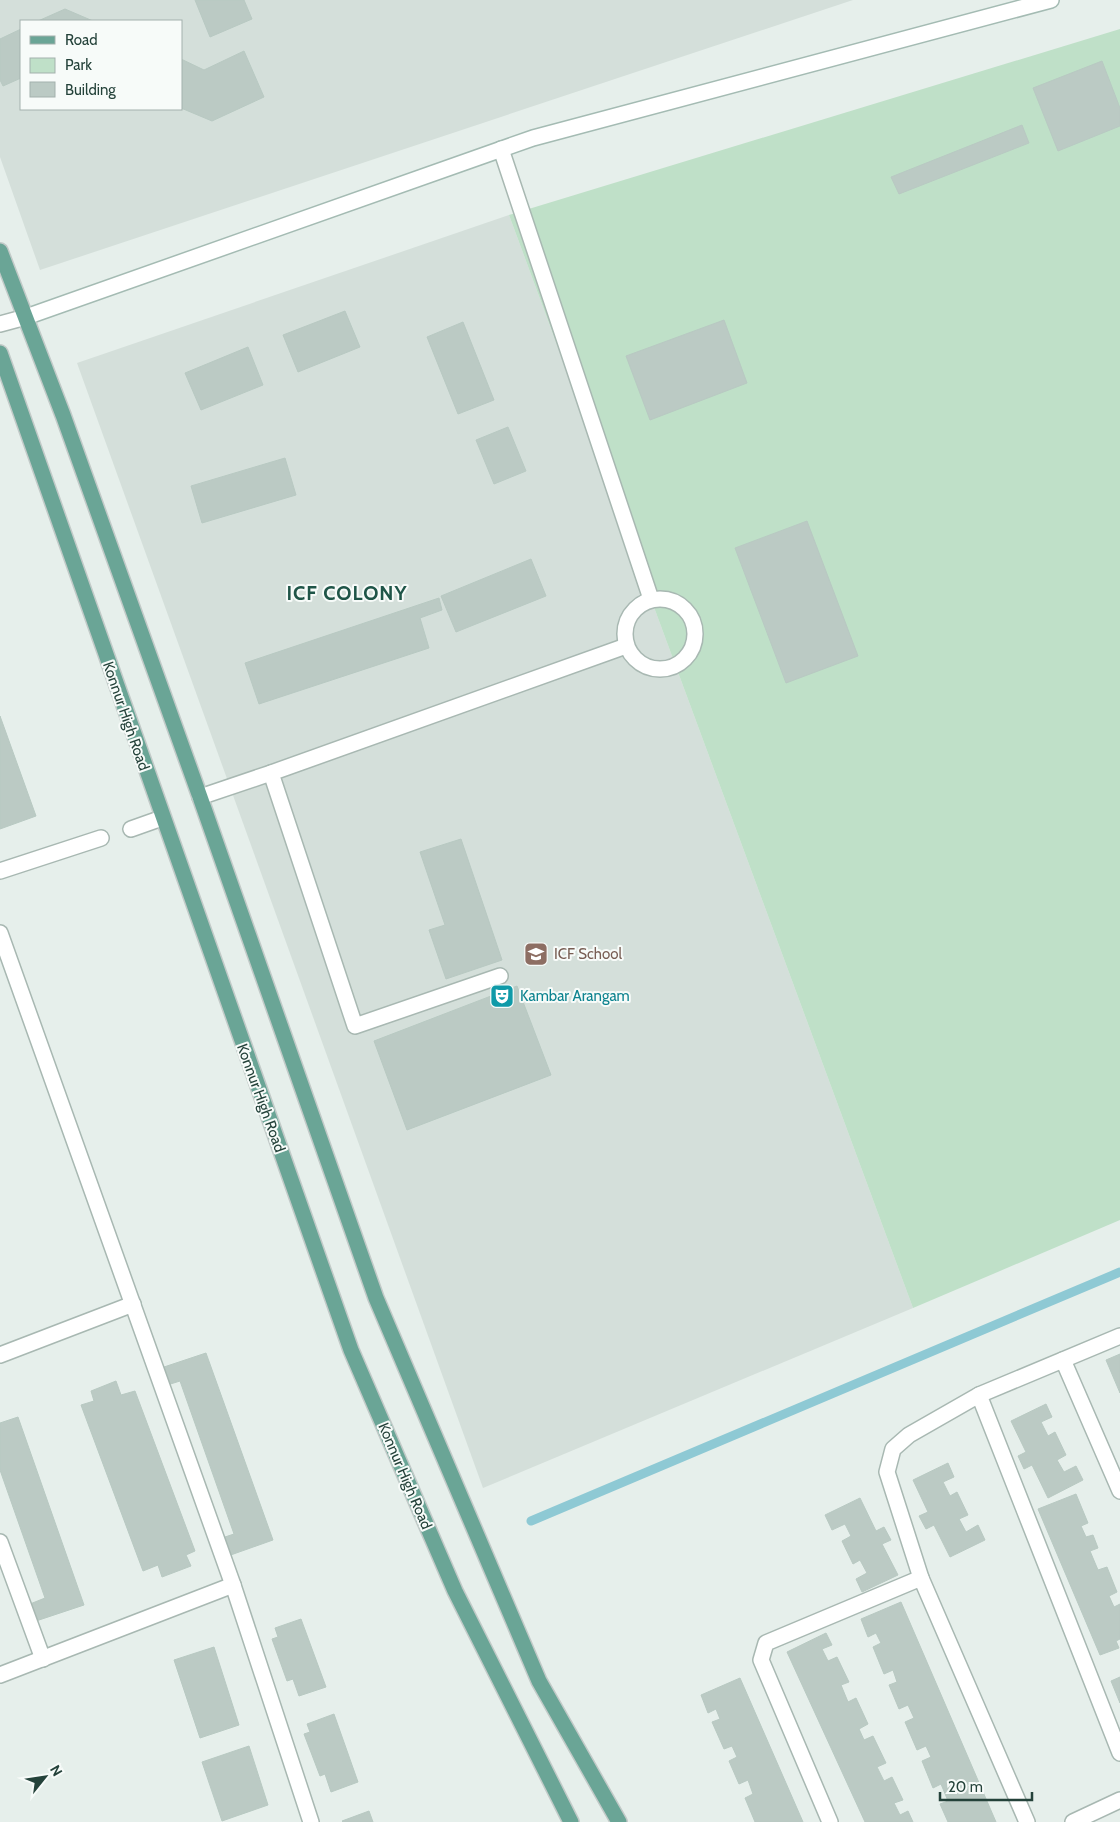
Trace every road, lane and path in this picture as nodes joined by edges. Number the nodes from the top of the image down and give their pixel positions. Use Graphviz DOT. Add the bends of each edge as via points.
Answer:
graph roads {
  1 [pos="1051,0"];
  2 [pos="501,150"];
  3 [pos="0,251"];
  4 [pos="26,317"];
  5 [pos="0,324"];
  6 [pos="0,353"];
  7 [pos="651,599"];
  8 [pos="626,646"];
  9 [pos="271,773"];
  10 [pos="200,797"];
  11 [pos="162,818"];
  12 [pos="131,828"];
  13 [pos="101,838"];
  14 [pos="0,871"];
  15 [pos="0,933"];
  16 [pos="500,976"];
  17 [pos="133,1304"];
  18 [pos="1120,1336"];
  19 [pos="0,1355"];
  20 [pos="1063,1360"];
  21 [pos="979,1395"];
  22 [pos="1120,1491"];
  23 [pos="0,1542"];
  24 [pos="921,1578"];
  25 [pos="233,1585"];
  26 [pos="43,1659"];
  27 [pos="0,1675"];
  28 [pos="1120,1753"];
  29 [pos="1120,1800"];
  30 [pos="311,1822"];
  31 [pos="571,1822"];
  32 [pos="619,1822"];
  33 [pos="830,1822"];
  34 [pos="1027,1822"];
  35 [pos="1073,1822"];
  1 -- 2 [label="street" via="542,136"];
  2 -- 4 [label="street"];
  2 -- 7 [label="street"];
  3 -- 4 [label="main road"];
  4 -- 5 [label="street"];
  4 -- 10 [label="main road"];
  6 -- 11 [label="main road, Konnur High Road"];
  7 -- 8 [label="street" via="640,604 626,622"];
  7 -- 8 [label="street" via="674,601 683,608 694,628 691,650 674,666 652,668 641,664"];
  8 -- 9 [label="street"];
  9 -- 10 [label="street"];
  9 -- 16 [label="street" via="355,1026"];
  10 -- 32 [label="main road" via="376,1298 539,1681"];
  11 -- 12 [label="street"];
  11 -- 31 [label="main road, Konnur High Road" via="351,1350 454,1591"];
  13 -- 14 [label="street"];
  15 -- 17 [label="street"];
  17 -- 19 [label="street"];
  17 -- 25 [label="street"];
  18 -- 20 [label="street"];
  20 -- 21 [label="street"];
  20 -- 22 [label="street"];
  21 -- 24 [label="street" via="909,1435 893,1449 887,1472"];
  21 -- 28 [label="street"];
  23 -- 26 [label="street"];
  24 -- 33 [label="street" via="766,1643 761,1660"];
  24 -- 34 [label="street"];
  25 -- 26 [label="street"];
  25 -- 30 [label="street"];
  26 -- 27 [label="street"];
  29 -- 35 [label="street"];
}
